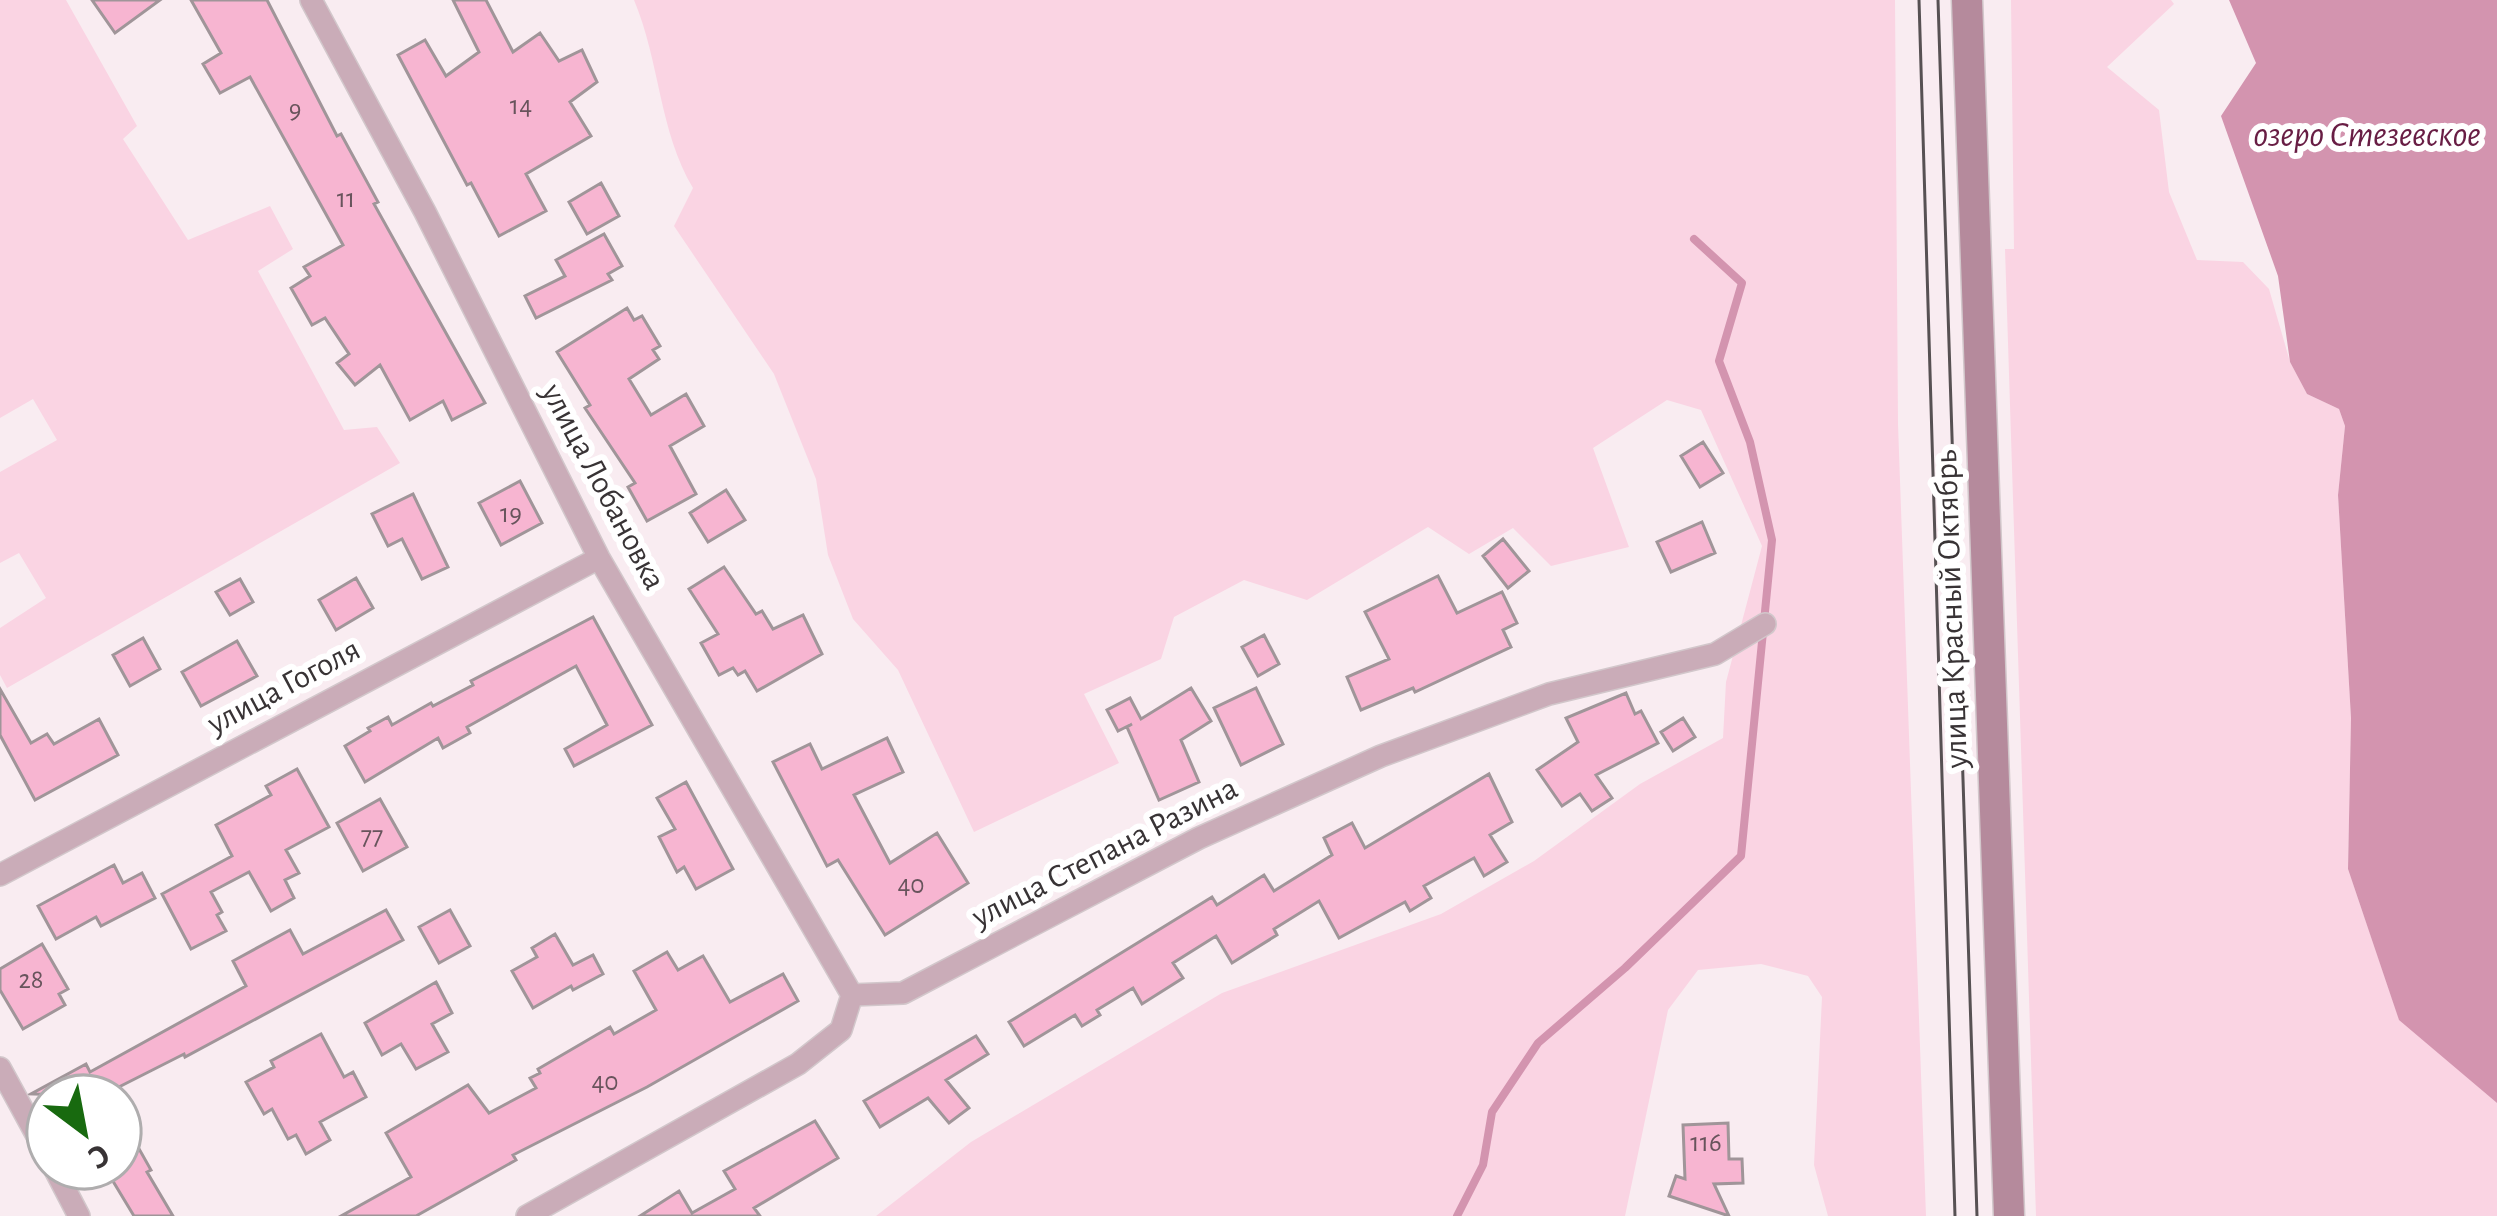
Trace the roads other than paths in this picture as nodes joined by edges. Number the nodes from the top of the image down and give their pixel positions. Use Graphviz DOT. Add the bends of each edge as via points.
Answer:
graph roads {
  1 [pos="311,0"];
  2 [pos="1966,0"];
  3 [pos="599,558"];
  4 [pos="1765,624"];
  5 [pos="0,875"];
  6 [pos="852,995"];
  7 [pos="0,1068"];
  8 [pos="24,1112"];
  9 [pos="527,1216"];
  10 [pos="2009,1216"];
  1 -- 3 [label="street, улица Лобановка"];
  2 -- 10 [label="main road, улица Красный Октябрь"];
  3 -- 5 [label="street, улица Гоголя"];
  3 -- 6 [label="street, улица Лобановка"];
  4 -- 6 [label="street, улица Степана Разина" via="1715,654 1549,694 1381,756 1199,838 903,993"];
  6 -- 9 [label="street" via="841,1030 798,1064"];
  7 -- 8 [label="street"];
}
